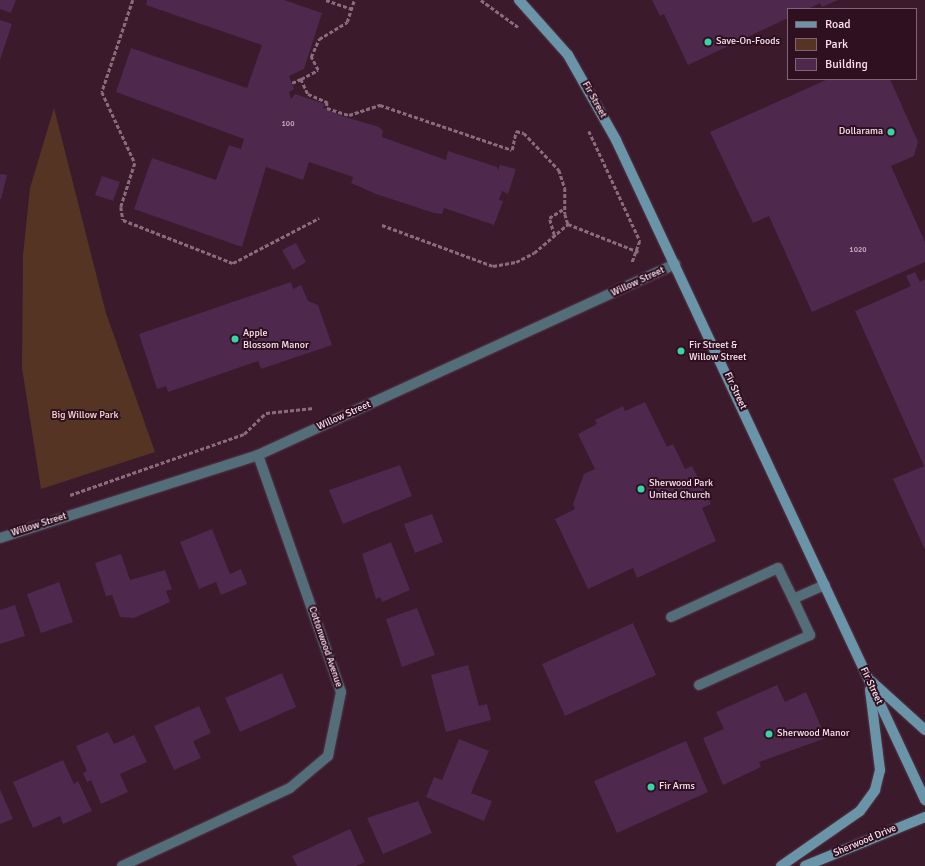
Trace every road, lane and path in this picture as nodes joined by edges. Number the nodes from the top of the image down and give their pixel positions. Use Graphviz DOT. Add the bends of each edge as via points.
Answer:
graph roads {
  1 [pos="133,0"];
  2 [pos="326,0"];
  3 [pos="354,0"];
  4 [pos="481,0"];
  5 [pos="518,0"];
  6 [pos="352,9"];
  7 [pos="520,29"];
  8 [pos="300,79"];
  9 [pos="292,84"];
  10 [pos="587,128"];
  11 [pos="565,208"];
  12 [pos="319,218"];
  13 [pos="568,224"];
  14 [pos="382,225"];
  15 [pos="554,235"];
  16 [pos="639,252"];
  17 [pos="675,264"];
  18 [pos="629,267"];
  19 [pos="317,408"];
  20 [pos="258,455"];
  21 [pos="67,496"];
  22 [pos="0,538"];
  23 [pos="825,585"];
  24 [pos="792,599"];
  25 [pos="671,617"];
  26 [pos="868,678"];
  27 [pos="699,685"];
  28 [pos="925,730"];
  29 [pos="925,800"];
  30 [pos="925,817"];
  31 [pos="122,866"];
  32 [pos="781,866"];
  33 [pos="805,866"];
  1 -- 12 [label="path" via="102,92 135,163 121,207 123,220 233,263"];
  2 -- 6 [label="path"];
  3 -- 6 [label="path"];
  4 -- 7 [label="path"];
  5 -- 17 [label="street, Fir Street" via="549,29 591,92"];
  6 -- 8 [label="path" via="347,22 319,38 311,58 318,70"];
  8 -- 9 [label="path"];
  8 -- 11 [label="path" via="308,94 327,102 327,108 349,115 380,105 512,150 516,131 524,133 559,170 565,188"];
  10 -- 16 [label="path" via="634,228"];
  11 -- 13 [label="path"];
  11 -- 15 [label="path" via="549,218"];
  13 -- 15 [label="path"];
  13 -- 16 [label="path"];
  14 -- 15 [label="path" via="493,266 516,262 542,248"];
  16 -- 18 [label="path"];
  17 -- 20 [label="street, Willow Street"];
  17 -- 23 [label="street, Fir Street"];
  19 -- 21 [label="path" via="266,413 244,434"];
  20 -- 22 [label="street, Willow Street"];
  20 -- 31 [label="street, Cottonwood Avenue" via="341,692 328,756 290,788"];
  23 -- 24 [label="street"];
  23 -- 26 [label="street, Fir Street"];
  24 -- 25 [label="street" via="778,568"];
  24 -- 27 [label="street" via="810,635"];
  26 -- 28 [label="street"];
  26 -- 29 [label="street, Fir Street"];
  26 -- 32 [label="street" via="880,770 876,790 860,811"];
  30 -- 33 [label="street, Sherwood Drive"];
}
